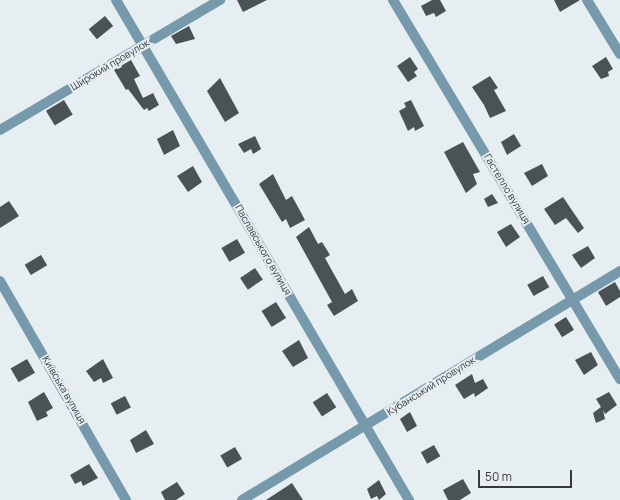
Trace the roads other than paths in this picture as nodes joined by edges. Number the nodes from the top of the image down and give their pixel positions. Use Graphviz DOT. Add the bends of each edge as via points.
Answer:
graph roads {
  1 [pos="116,0"];
  2 [pos="220,0"];
  3 [pos="393,0"];
  4 [pos="587,0"];
  5 [pos="143,45"];
  6 [pos="620,54"];
  7 [pos="0,130"];
  8 [pos="620,271"];
  9 [pos="0,281"];
  10 [pos="574,299"];
  11 [pos="620,379"];
  12 [pos="366,426"];
  13 [pos="126,500"];
  14 [pos="242,500"];
  15 [pos="409,500"];
  1 -- 5 [label="street, Паславського вулиця"];
  2 -- 5 [label="street, Широкий провулок"];
  3 -- 10 [label="street, Гастелло вулиця"];
  4 -- 6 [label="street"];
  5 -- 7 [label="street, Широкий провулок"];
  5 -- 12 [label="street, Паславського вулиця"];
  8 -- 10 [label="street, Кубанський провулок"];
  9 -- 13 [label="street, Київська вулиця"];
  10 -- 11 [label="street, Гастелло вулиця"];
  10 -- 12 [label="street, Кубанський провулок"];
  12 -- 14 [label="street, Кубанський провулок"];
  12 -- 15 [label="street, Паславського вулиця"];
}
